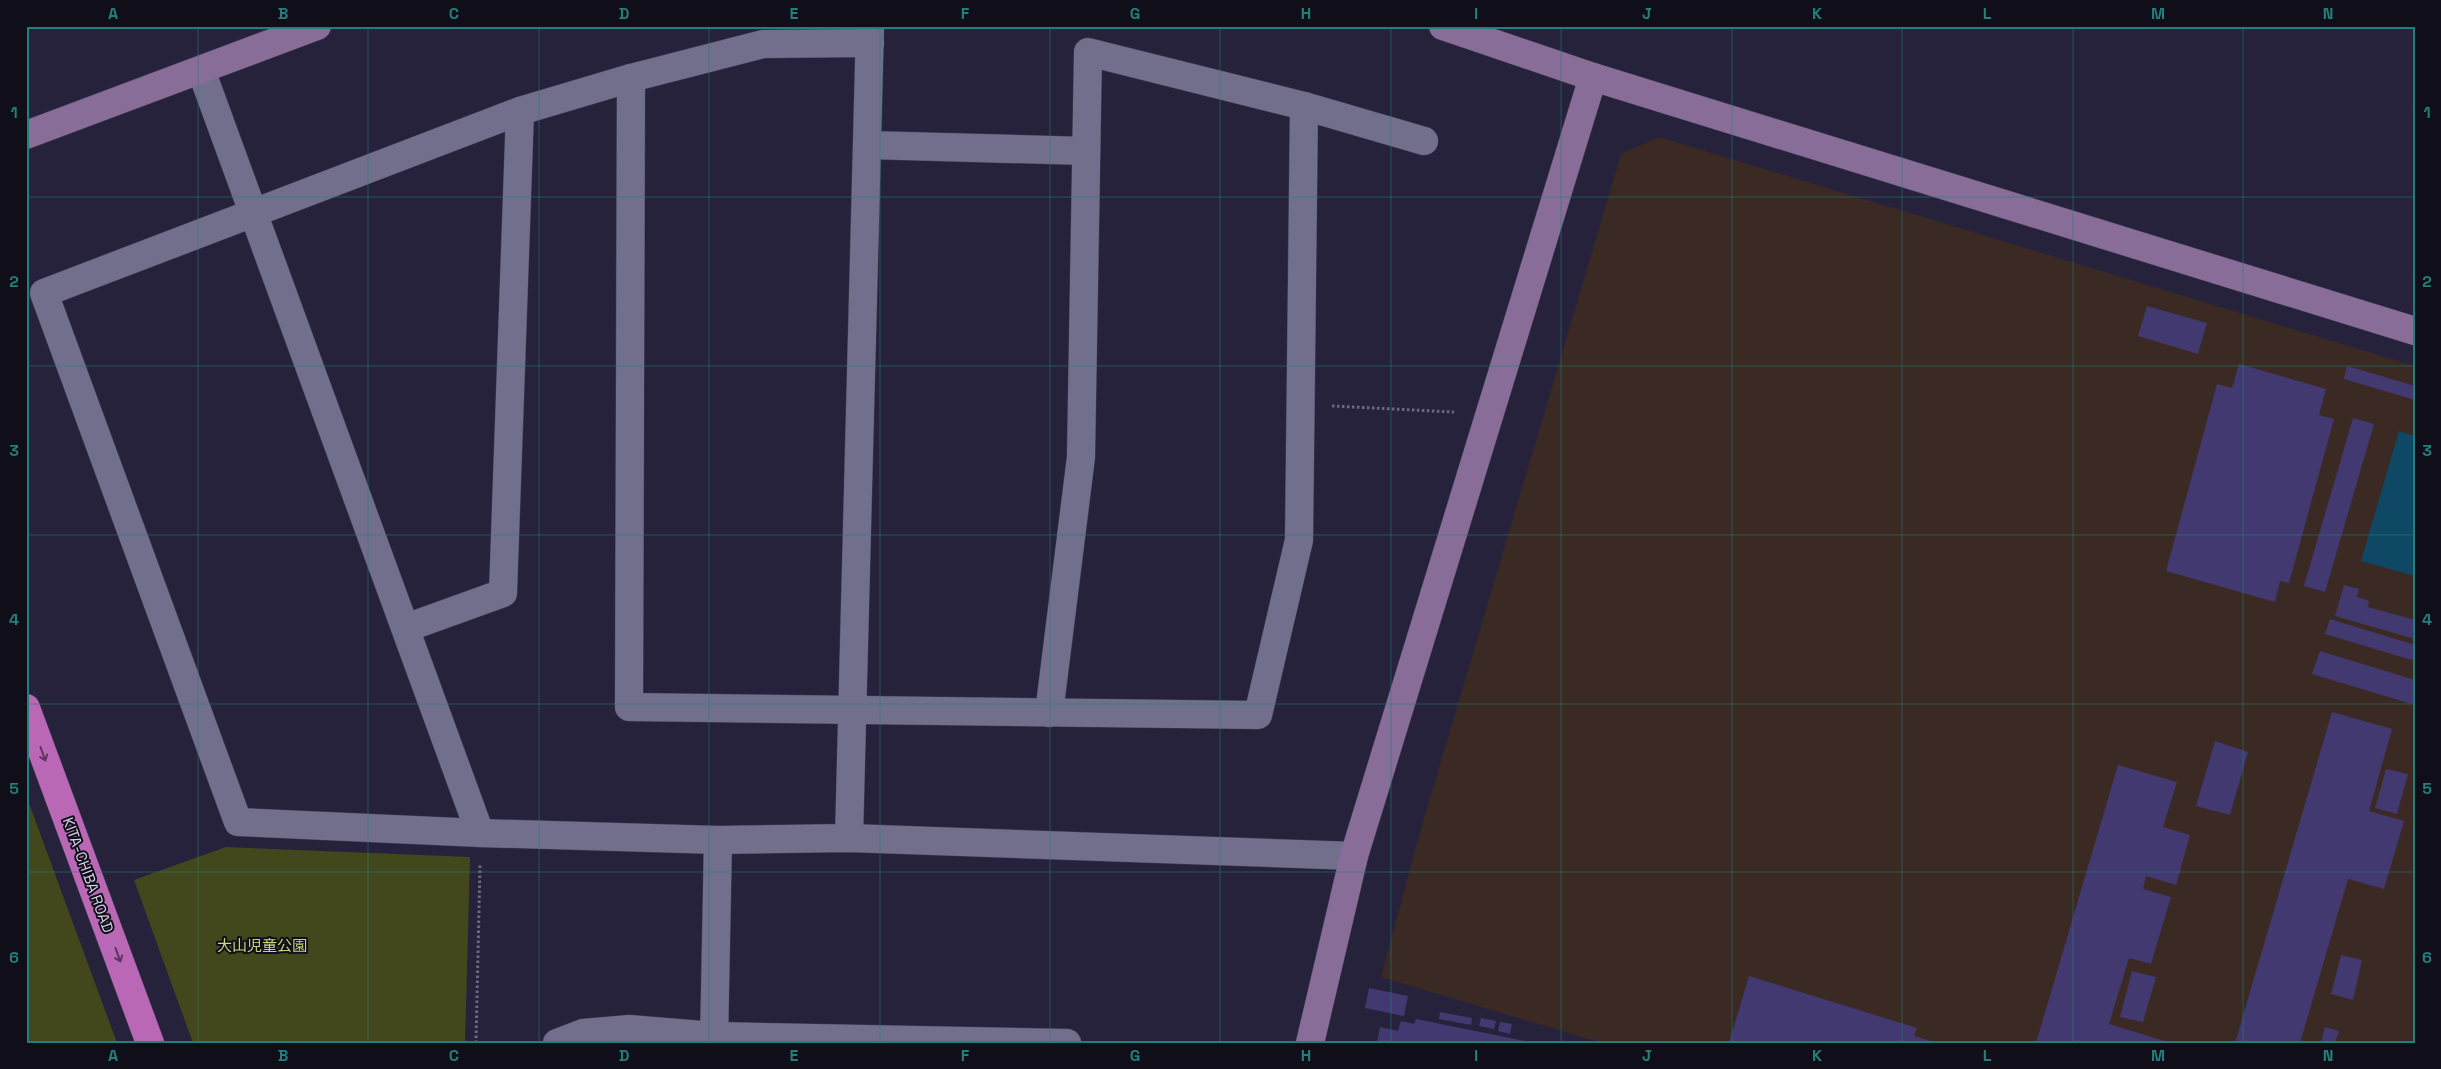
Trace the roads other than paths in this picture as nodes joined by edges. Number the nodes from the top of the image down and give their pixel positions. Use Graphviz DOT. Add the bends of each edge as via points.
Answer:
graph roads {
  1 [pos="317,26"];
  2 [pos="1443,26"];
  3 [pos="870,35"];
  4 [pos="201,70"];
  5 [pos="1592,77"];
  6 [pos="631,78"];
  7 [pos="1304,106"];
  8 [pos="520,111"];
  9 [pos="26,135"];
  10 [pos="1424,141"];
  11 [pos="868,145"];
  12 [pos="1086,151"];
  13 [pos="253,212"];
  14 [pos="2415,331"];
  15 [pos="406,628"];
  16 [pos="26,708"];
  17 [pos="852,711"];
  18 [pos="1050,713"];
  19 [pos="480,833"];
  20 [pos="849,838"];
  21 [pos="718,840"];
  22 [pos="1354,856"];
  23 [pos="714,1039"];
  24 [pos="941,1042"];
  25 [pos="150,1043"];
  26 [pos="557,1043"];
  27 [pos="1067,1043"];
  28 [pos="1310,1043"];
  1 -- 4 [label="street"];
  2 -- 5 [label="street"];
  3 -- 6 [label="street" via="763,44"];
  3 -- 11 [label="street"];
  4 -- 9 [label="street"];
  4 -- 13 [label="street"];
  5 -- 14 [label="street"];
  5 -- 22 [label="street"];
  6 -- 8 [label="street"];
  6 -- 17 [label="street" via="629,707"];
  7 -- 10 [label="street"];
  7 -- 12 [label="street" via="1088,52"];
  7 -- 18 [label="street" via="1298,540 1258,715"];
  8 -- 13 [label="street"];
  8 -- 15 [label="street" via="503,593"];
  11 -- 12 [label="street"];
  11 -- 17 [label="street"];
  12 -- 18 [label="street" via="1081,458"];
  13 -- 15 [label="street"];
  13 -- 19 [label="street" via="44,292 238,822"];
  15 -- 19 [label="street"];
  16 -- 25 [label="highway, KITA-CHIBA ROAD, one-way"];
  17 -- 18 [label="street"];
  17 -- 20 [label="street"];
  19 -- 21 [label="street"];
  20 -- 21 [label="street"];
  20 -- 22 [label="street"];
  21 -- 23 [label="street"];
  22 -- 28 [label="street"];
  23 -- 24 [label="street"];
  23 -- 26 [label="street" via="629,1028 583,1033"];
  24 -- 27 [label="street"];
}
